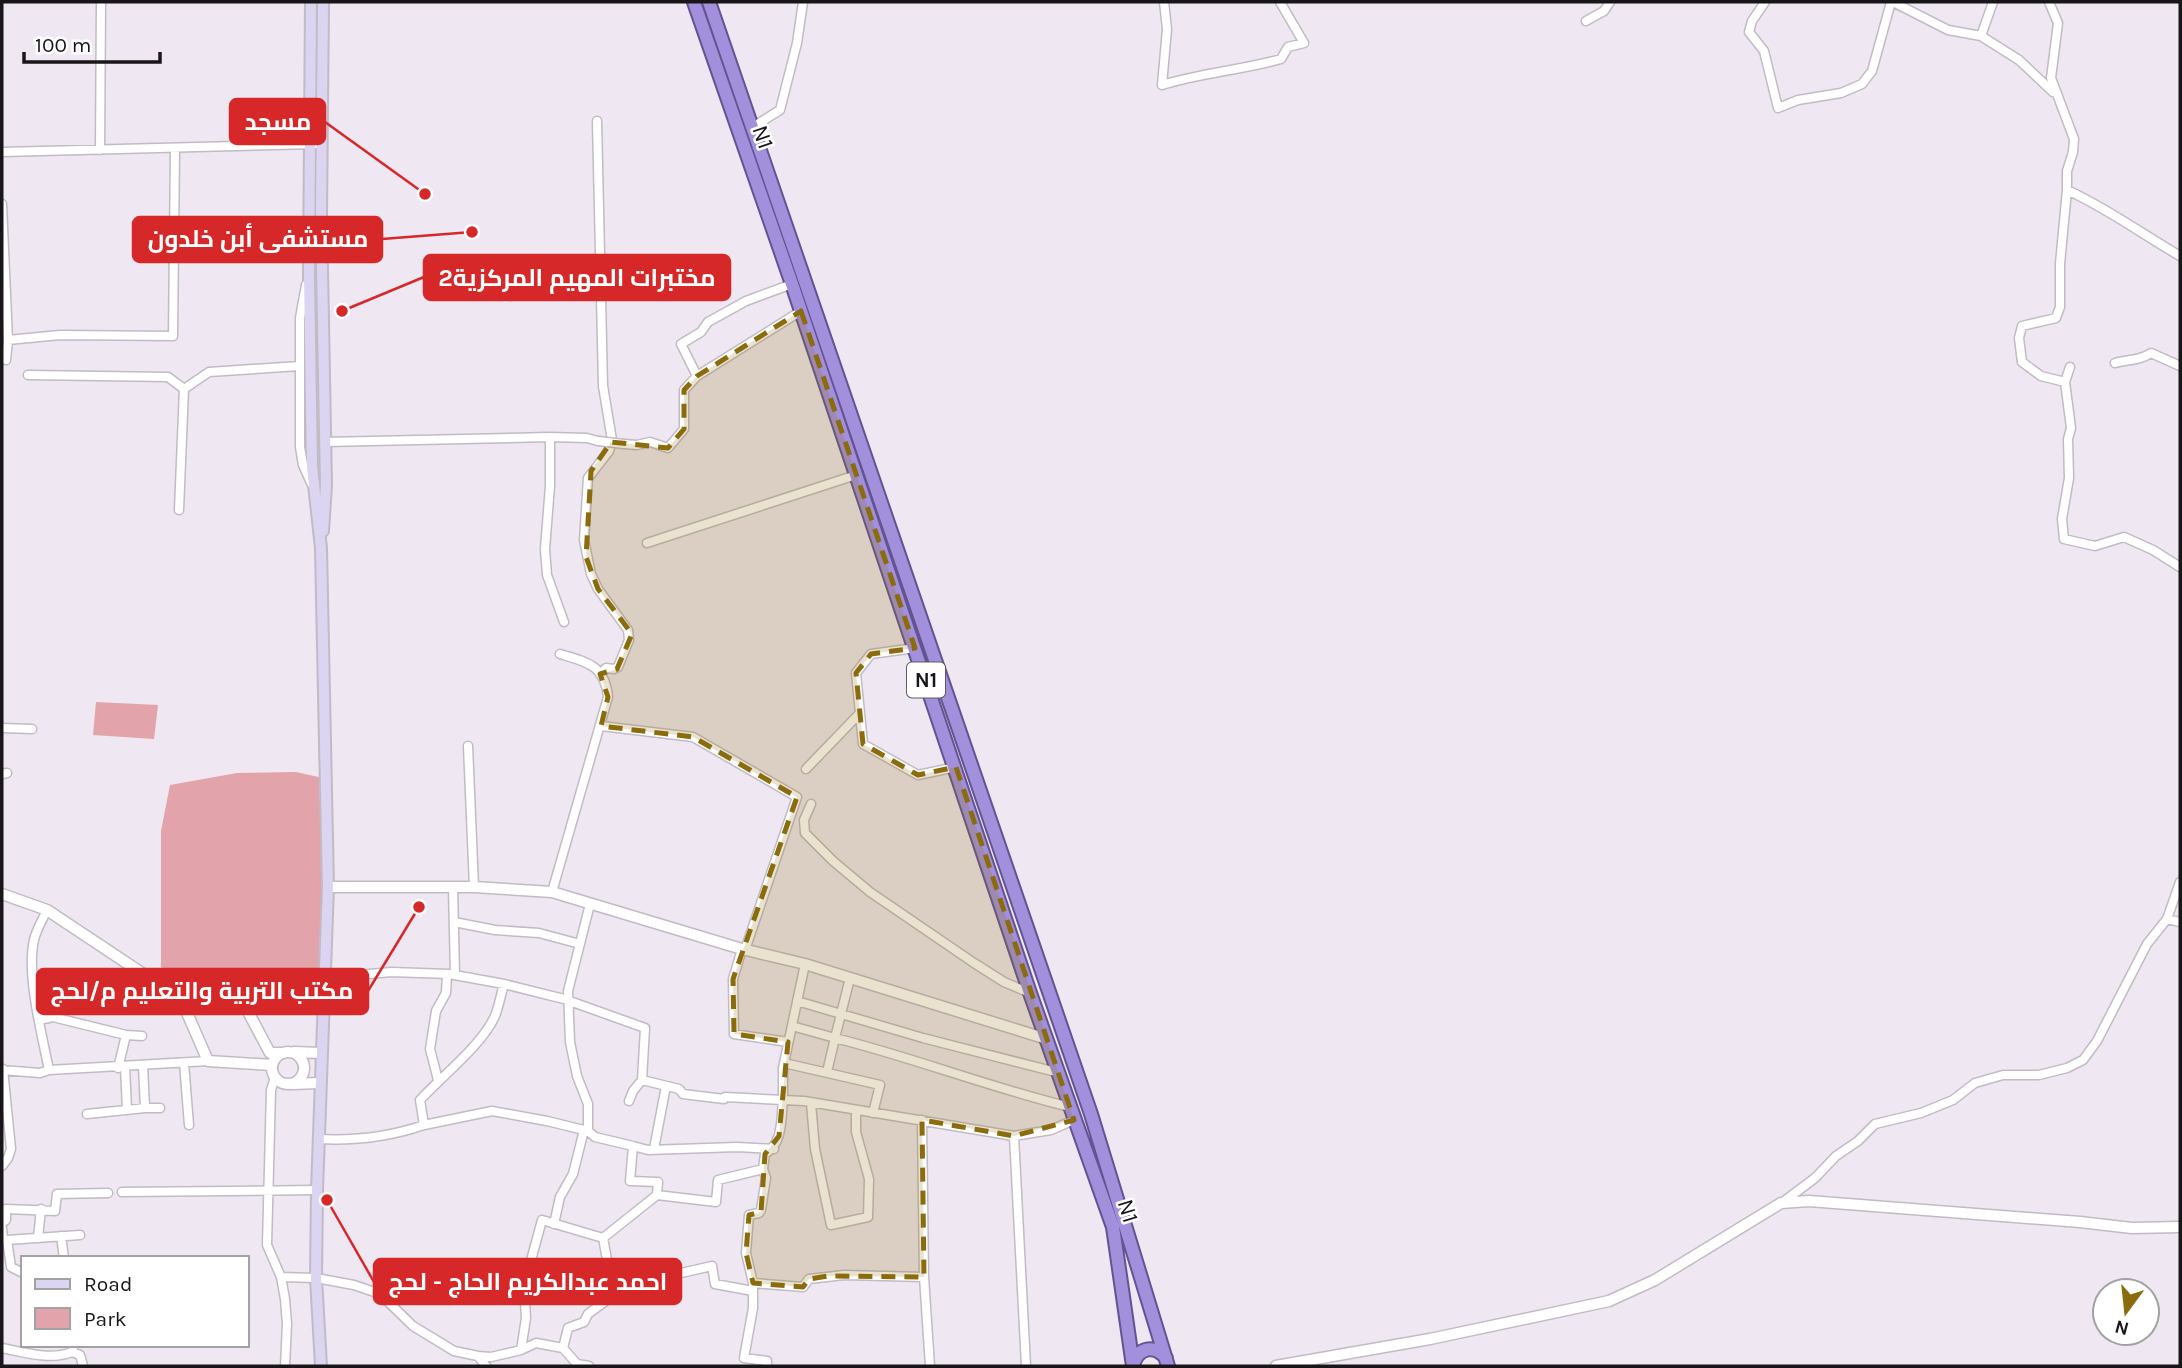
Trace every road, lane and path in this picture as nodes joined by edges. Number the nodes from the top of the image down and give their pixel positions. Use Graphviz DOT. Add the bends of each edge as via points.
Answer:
graph roads {
  1 [pos="101,2"];
  2 [pos="311,2"];
  3 [pos="323,2"];
  4 [pos="694,2"];
  5 [pos="709,2"];
  6 [pos="803,2"];
  7 [pos="1164,2"];
  8 [pos="1280,2"];
  9 [pos="1610,2"];
  10 [pos="1765,2"];
  11 [pos="1892,2"];
  12 [pos="1993,2"];
  13 [pos="2049,2"];
  14 [pos="1586,21"];
  15 [pos="1982,36"];
  16 [pos="2055,94"];
  17 [pos="597,121"];
  18 [pos="751,128"];
  19 [pos="316,144"];
  20 [pos="175,149"];
  21 [pos="100,150"];
  22 [pos="2,152"];
  23 [pos="2067,190"];
  24 [pos="2,204"];
  25 [pos="2180,256"];
  26 [pos="309,275"];
  27 [pos="792,284"];
  28 [pos="801,311"];
  29 [pos="8,340"];
  30 [pos="6,360"];
  31 [pos="2115,363"];
  32 [pos="299,366"];
  33 [pos="2180,366"];
  34 [pos="2070,368"];
  35 [pos="29,375"];
  36 [pos="697,376"];
  37 [pos="2065,382"];
  38 [pos="184,389"];
  39 [pos="550,437"];
  40 [pos="325,442"];
  41 [pos="856,475"];
  42 [pos="313,488"];
  43 [pos="179,510"];
  44 [pos="647,543"];
  45 [pos="321,548"];
  46 [pos="2180,567"];
  47 [pos="564,622"];
  48 [pos="915,648"];
  49 [pos="560,654"];
  50 [pos="600,674"];
  51 [pos="860,713"];
  52 [pos="601,726"];
  53 [pos="2,728"];
  54 [pos="32,729"];
  55 [pos="468,746"];
  56 [pos="956,767"];
  57 [pos="806,769"];
  58 [pos="811,804"];
  59 [pos="2180,882"];
  60 [pos="328,887"];
  61 [pos="474,887"];
  62 [pos="453,888"];
  63 [pos="552,892"];
  64 [pos="2,894"];
  65 [pos="590,904"];
  66 [pos="47,910"];
  67 [pos="2167,919"];
  68 [pos="454,922"];
  69 [pos="2180,922"];
  70 [pos="580,944"];
  71 [pos="743,950"];
  72 [pos="805,964"];
  73 [pos="451,975"];
  74 [pos="326,978"];
  75 [pos="850,978"];
  76 [pos="504,984"];
  77 [pos="1030,993"];
  78 [pos="181,999"];
  79 [pos="568,1001"];
  80 [pos="797,1001"];
  81 [pos="841,1014"];
  82 [pos="39,1020"];
  83 [pos="792,1026"];
  84 [pos="126,1035"];
  85 [pos="142,1036"];
  86 [pos="835,1038"];
  87 [pos="1047,1039"];
  88 [pos="788,1042"];
  89 [pos="288,1053"];
  90 [pos="321,1053"];
  91 [pos="208,1061"];
  92 [pos="184,1063"];
  93 [pos="784,1063"];
  94 [pos="272,1065"];
  95 [pos="143,1066"];
  96 [pos="121,1068"];
  97 [pos="2,1070"];
  98 [pos="49,1070"];
  99 [pos="827,1072"];
  100 [pos="1060,1073"];
  101 [pos="275,1077"];
  102 [pos="439,1080"];
  103 [pos="642,1080"];
  104 [pos="319,1083"];
  105 [pos="292,1084"];
  106 [pos="666,1086"];
  107 [pos="783,1100"];
  108 [pos="629,1101"];
  109 [pos="811,1102"];
  110 [pos="145,1108"];
  111 [pos="160,1108"];
  112 [pos="127,1110"];
  113 [pos="856,1110"];
  114 [pos="873,1113"];
  115 [pos="86,1114"];
  116 [pos="1072,1114"];
  117 [pos="922,1120"];
  118 [pos="189,1125"];
  119 [pos="424,1125"];
  120 [pos="586,1130"];
  121 [pos="1014,1136"];
  122 [pos="318,1139"];
  123 [pos="633,1146"];
  124 [pos="654,1149"];
  125 [pos="774,1149"];
  126 [pos="2,1166"];
  127 [pos="762,1169"];
  128 [pos="317,1190"];
  129 [pos="269,1191"];
  130 [pos="122,1192"];
  131 [pos="108,1193"];
  132 [pos="657,1195"];
  133 [pos="1781,1203"];
  134 [pos="41,1209"];
  135 [pos="554,1224"];
  136 [pos="2,1226"];
  137 [pos="2180,1227"];
  138 [pos="80,1235"];
  139 [pos="61,1236"];
  140 [pos="37,1238"];
  141 [pos="603,1238"];
  142 [pos="8,1240"];
  143 [pos="64,1256"];
  144 [pos="21,1272"];
  145 [pos="281,1277"];
  146 [pos="316,1278"];
  147 [pos="924,1278"];
  148 [pos="753,1287"];
  149 [pos="619,1291"];
  150 [pos="2,1348"];
  151 [pos="73,1348"];
  152 [pos="562,1348"];
  153 [pos="521,1350"];
  154 [pos="478,1356"];
  155 [pos="1170,1364"];
  156 [pos="83,1366"];
  157 [pos="285,1366"];
  158 [pos="321,1366"];
  159 [pos="486,1366"];
  160 [pos="589,1366"];
  161 [pos="767,1366"];
  162 [pos="930,1366"];
  163 [pos="1026,1366"];
  164 [pos="1133,1366"];
  165 [pos="1276,1366"];
  1 -- 21 [label="street"];
  2 -- 19 [label="main road"];
  3 -- 19 [label="main road"];
  4 -- 27 [label="highway, N1 / N1"];
  5 -- 18 [label="highway, N1"];
  6 -- 18 [label="street" via="780,110"];
  7 -- 8 [label="street" via="1167,29 1162,85 1281,59 1288,47 1304,43"];
  9 -- 14 [label="street"];
  10 -- 11 [label="street" via="1749,32 1764,51 1778,107 1862,84 1872,71"];
  11 -- 15 [label="street" via="1948,30"];
  12 -- 15 [label="street"];
  13 -- 16 [label="street" via="2058,23 2050,78"];
  15 -- 16 [label="street" via="2019,60"];
  16 -- 23 [label="street" via="2074,139"];
  17 -- 50 [label="street" via="603,386 612,440 588,478 584,540 598,589 630,636 618,667"];
  18 -- 155 [label="highway, N1" via="1091,1114"];
  19 -- 20 [label="street"];
  19 -- 26 [label="main road"];
  19 -- 40 [label="main road"];
  20 -- 21 [label="street"];
  20 -- 29 [label="street" via="173,335"];
  21 -- 22 [label="street"];
  23 -- 25 [label="street"];
  23 -- 37 [label="street" via="2060,307 2056,318 2022,326 2019,338 2022,362 2041,376"];
  24 -- 29 [label="street"];
  26 -- 32 [label="street" via="300,310"];
  26 -- 42 [label="main road"];
  27 -- 28 [label="highway, N1 / N1"];
  27 -- 36 [label="street" via="746,301 681,344"];
  28 -- 36 [label="street"];
  28 -- 41 [label="highway, N1 / N1"];
  29 -- 30 [label="street"];
  31 -- 33 [label="street" via="2140,361 2151,354"];
  32 -- 38 [label="street" via="208,372"];
  32 -- 42 [label="street" via="301,453"];
  34 -- 37 [label="street"];
  35 -- 38 [label="street" via="168,377"];
  36 -- 39 [label="street, bridge" via="684,390 684,429 668,448 650,442 637,445"];
  37 -- 46 [label="street" via="2071,428 2064,539 2095,546 2124,537"];
  38 -- 43 [label="street"];
  39 -- 40 [label="street"];
  39 -- 47 [label="street" via="545,549 547,575"];
  40 -- 45 [label="main road"];
  41 -- 44 [label="street"];
  41 -- 48 [label="highway, N1 / N1"];
  42 -- 45 [label="main road"];
  45 -- 60 [label="main road"];
  48 -- 51 [label="street" via="871,654 856,673"];
  48 -- 56 [label="highway, N1 / N1"];
  49 -- 50 [label="street" via="590,663"];
  50 -- 52 [label="street" via="608,697"];
  51 -- 56 [label="street" via="863,744 918,775"];
  51 -- 57 [label="street"];
  52 -- 63 [label="street"];
  52 -- 71 [label="street" via="693,737 797,797"];
  53 -- 54 [label="street"];
  55 -- 61 [label="street"];
  56 -- 77 [label="highway, N1 / N1"];
  58 -- 77 [label="street" via="804,820 805,833 833,861 974,963"];
  59 -- 67 [label="street"];
  60 -- 62 [label="street"];
  60 -- 74 [label="main road"];
  61 -- 62 [label="street"];
  61 -- 63 [label="street"];
  62 -- 68 [label="street"];
  63 -- 65 [label="street"];
  64 -- 66 [label="street"];
  65 -- 70 [label="street"];
  65 -- 71 [label="street"];
  66 -- 78 [label="street"];
  66 -- 82 [label="street" via="34,939"];
  67 -- 69 [label="street"];
  67 -- 133 [label="street" via="2147,944 2083,1060 2039,1074 2003,1075 1975,1083 1953,1100 1922,1113 1875,1124"];
  68 -- 70 [label="street" via="539,933"];
  68 -- 73 [label="street"];
  70 -- 79 [label="street"];
  71 -- 72 [label="street"];
  71 -- 88 [label="street" via="733,979 734,1034"];
  72 -- 75 [label="street"];
  72 -- 80 [label="street"];
  73 -- 74 [label="street" via="391,972"];
  73 -- 76 [label="street"];
  73 -- 102 [label="street" via="436,1011 430,1049"];
  74 -- 90 [label="main road"];
  75 -- 81 [label="street"];
  75 -- 87 [label="street"];
  76 -- 79 [label="street"];
  76 -- 102 [label="street" via="494,1018 475,1045"];
  77 -- 87 [label="highway, N1 / N1"];
  78 -- 89 [label="street" via="244,1004 270,1053"];
  78 -- 91 [label="street"];
  79 -- 103 [label="street" via="645,1028"];
  79 -- 120 [label="street" via="570,1042 588,1104"];
  80 -- 81 [label="street"];
  80 -- 83 [label="street"];
  81 -- 86 [label="street"];
  81 -- 100 [label="street"];
  82 -- 84 [label="street" via="53,1017"];
  82 -- 98 [label="street"];
  83 -- 86 [label="street"];
  83 -- 88 [label="street"];
  84 -- 85 [label="street"];
  84 -- 96 [label="street"];
  86 -- 99 [label="street"];
  86 -- 116 [label="street" via="891,1052"];
  87 -- 100 [label="highway, N1 / N1"];
  88 -- 93 [label="street"];
  89 -- 90 [label="street"];
  89 -- 94 [label="street" via="279,1055"];
  89 -- 105 [label="street" via="301,1059 304,1071"];
  90 -- 104 [label="main road"];
  91 -- 92 [label="street"];
  91 -- 94 [label="street"];
  92 -- 95 [label="street"];
  92 -- 118 [label="street"];
  93 -- 99 [label="street"];
  93 -- 107 [label="street"];
  94 -- 101 [label="street"];
  95 -- 96 [label="street"];
  95 -- 110 [label="street"];
  96 -- 98 [label="street"];
  96 -- 112 [label="street"];
  97 -- 98 [label="street"];
  97 -- 126 [label="street" via="11,1149"];
  99 -- 114 [label="street" via="880,1085"];
  100 -- 116 [label="highway, N1 / N1"];
  101 -- 105 [label="street"];
  101 -- 129 [label="street"];
  102 -- 119 [label="street" via="420,1100"];
  103 -- 106 [label="street"];
  103 -- 108 [label="street"];
  104 -- 105 [label="street"];
  104 -- 122 [label="main road"];
  106 -- 107 [label="street" via="683,1094 723,1099"];
  106 -- 124 [label="street"];
  107 -- 109 [label="street"];
  107 -- 125 [label="street"];
  109 -- 113 [label="street"];
  109 -- 113 [label="street" via="815,1149 831,1226 868,1217 869,1179 856,1132"];
  110 -- 111 [label="street"];
  110 -- 112 [label="street"];
  112 -- 115 [label="street"];
  113 -- 114 [label="street"];
  114 -- 117 [label="street"];
  116 -- 121 [label="street" via="1051,1130"];
  116 -- 164 [label="highway, N1 / N1" via="1113,1227"];
  117 -- 121 [label="street"];
  117 -- 147 [label="street"];
  119 -- 120 [label="street" via="492,1111"];
  119 -- 122 [label="street" via="370,1138"];
  120 -- 123 [label="street" via="595,1137"];
  120 -- 135 [label="street"];
  121 -- 163 [label="street"];
  122 -- 128 [label="main road"];
  123 -- 124 [label="street"];
  123 -- 132 [label="street" via="630,1181 658,1182"];
  124 -- 125 [label="street"];
  125 -- 127 [label="street" via="765,1154"];
  127 -- 132 [label="street" via="718,1180 716,1202"];
  127 -- 148 [label="street" via="766,1178 761,1210 750,1215 747,1238"];
  128 -- 129 [label="street"];
  128 -- 146 [label="main road"];
  129 -- 130 [label="street"];
  129 -- 145 [label="street" via="267,1245"];
  131 -- 134 [label="street" via="57,1194 55,1211"];
  132 -- 141 [label="street"];
  133 -- 137 [label="street" via="1809,1201 2132,1228"];
  133 -- 165 [label="street" via="1655,1280 1609,1301"];
  134 -- 136 [label="street" via="6,1209"];
  134 -- 140 [label="street"];
  135 -- 141 [label="street"];
  135 -- 153 [label="street" via="542,1220 530,1258"];
  136 -- 142 [label="street" via="3,1239"];
  138 -- 139 [label="street"];
  139 -- 140 [label="street"];
  139 -- 143 [label="street"];
  140 -- 142 [label="street"];
  141 -- 149 [label="street"];
  142 -- 144 [label="street" via="10,1266"];
  145 -- 146 [label="street"];
  145 -- 157 [label="street" via="287,1324"];
  146 -- 154 [label="street" via="380,1294 427,1335 454,1351"];
  146 -- 158 [label="main road"];
  147 -- 148 [label="street" via="828,1276 809,1279 803,1287"];
  147 -- 162 [label="street"];
  148 -- 149 [label="street" via="715,1284 712,1266"];
  148 -- 161 [label="street" via="744,1359 767,1361"];
  149 -- 152 [label="street" via="584,1322 568,1328"];
  150 -- 151 [label="street" via="27,1355 66,1354"];
  151 -- 156 [label="street"];
  152 -- 153 [label="street" via="536,1343"];
  152 -- 160 [label="street" via="577,1364"];
  153 -- 154 [label="street"];
  154 -- 159 [label="street"];
  155 -- 164 [label="highway" via="1160,1351 1149,1349 1138,1354"];
}
